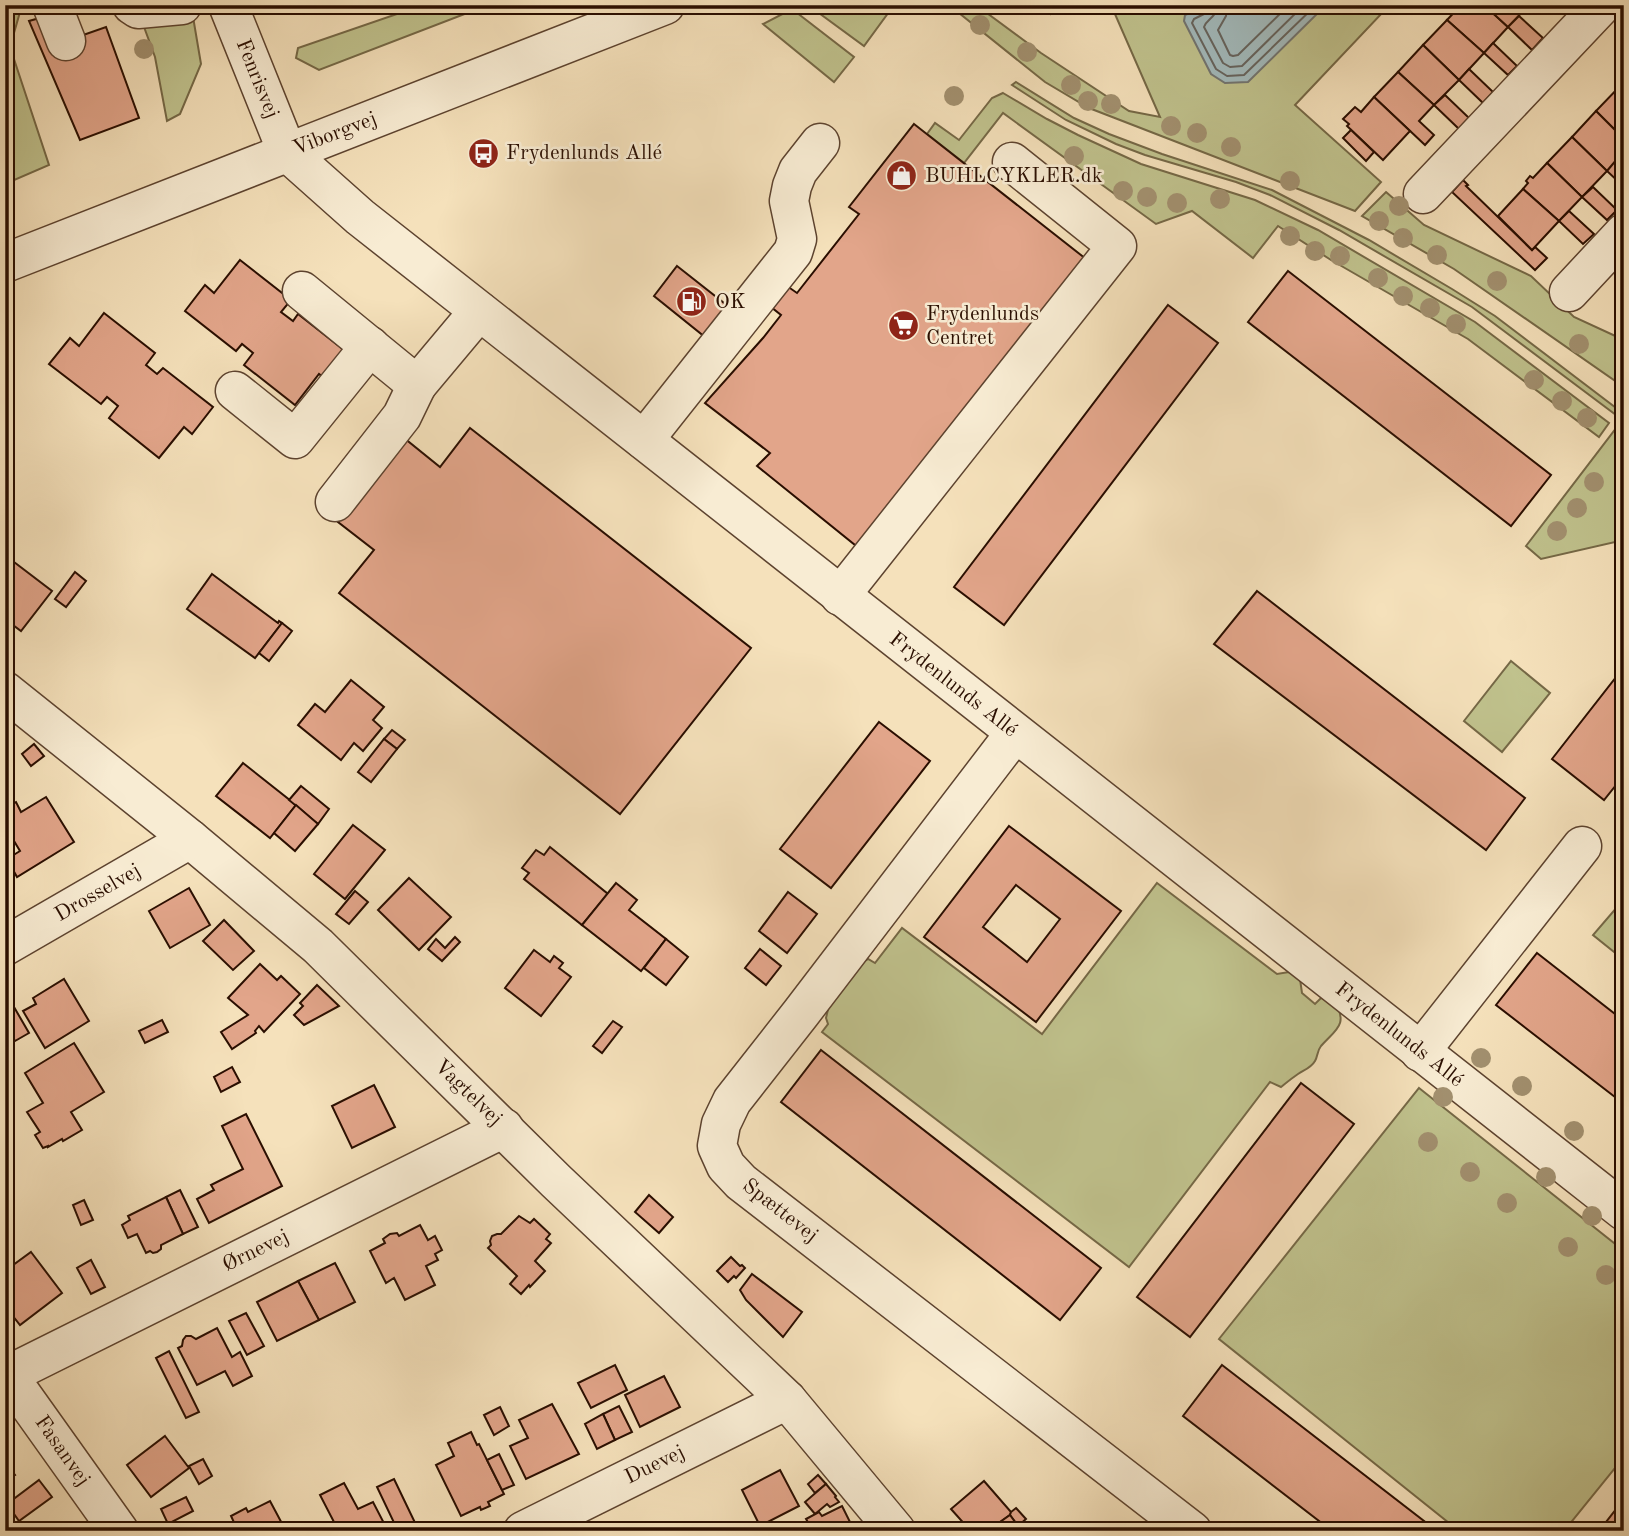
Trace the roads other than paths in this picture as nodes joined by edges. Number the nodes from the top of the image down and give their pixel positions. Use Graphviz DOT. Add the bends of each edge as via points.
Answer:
graph roads {
  1 [pos="52,5"];
  2 [pos="132,5"];
  3 [pos="182,5"];
  4 [pos="228,5"];
  5 [pos="665,5"];
  6 [pos="1602,5"];
  7 [pos="66,41"];
  8 [pos="820,143"];
  9 [pos="287,152"];
  10 [pos="1012,162"];
  11 [pos="1423,194"];
  12 [pos="1624,233"];
  13 [pos="5,263"];
  14 [pos="302,291"];
  15 [pos="1569,292"];
  16 [pos="479,311"];
  17 [pos="370,346"];
  18 [pos="417,385"];
  19 [pos="235,391"];
  20 [pos="644,440"];
  21 [pos="335,502"];
  22 [pos="840,596"];
  23 [pos="5,691"];
  24 [pos="1015,733"];
  25 [pos="190,839"];
  26 [pos="1582,846"];
  27 [pos="5,946"];
  28 [pos="1420,1052"];
  29 [pos="504,1128"];
  30 [pos="1624,1211"];
  31 [pos="7,1373"];
  32 [pos="786,1400"];
  33 [pos="119,1531"];
  34 [pos="523,1531"];
  35 [pos="896,1531"];
  36 [pos="1192,1531"];
  1 -- 7 [label="street"];
  2 -- 3 [label="street" via="138,9"];
  4 -- 9 [label="street, Fenrisvej"];
  5 -- 9 [label="street, Viborgvej"];
  6 -- 11 [label="street"];
  8 -- 20 [label="street" via="792,186 789,201 797,239 793,253"];
  9 -- 13 [label="street, Viborgvej"];
  9 -- 16 [label="street, Frydenlunds Allé" via="360,217"];
  10 -- 22 [label="street" via="1117,246"];
  12 -- 15 [label="street"];
  14 -- 17 [label="street"];
  16 -- 18 [label="street"];
  16 -- 20 [label="street, Frydenlunds Allé"];
  17 -- 18 [label="street"];
  17 -- 19 [label="street" via="296,439"];
  18 -- 21 [label="street" via="402,416"];
  20 -- 22 [label="street, Frydenlunds Allé"];
  22 -- 24 [label="street, Frydenlunds Allé"];
  23 -- 25 [label="street, Vagtelvej"];
  24 -- 28 [label="street, Frydenlunds Allé"];
  24 -- 36 [label="street, Spættevej" via="732,1101 717,1146 726,1166 741,1182"];
  25 -- 27 [label="street, Drosselvej"];
  25 -- 29 [label="street, Vagtelvej" via="317,946"];
  26 -- 28 [label="street"];
  28 -- 30 [label="street, Frydenlunds Allé"];
  29 -- 31 [label="street, Ørnevej"];
  29 -- 32 [label="street, Vagtelvej"];
  31 -- 33 [label="street, Fasanvej"];
  32 -- 34 [label="street, Duevej"];
  32 -- 35 [label="street, Vagtelvej"];
}
